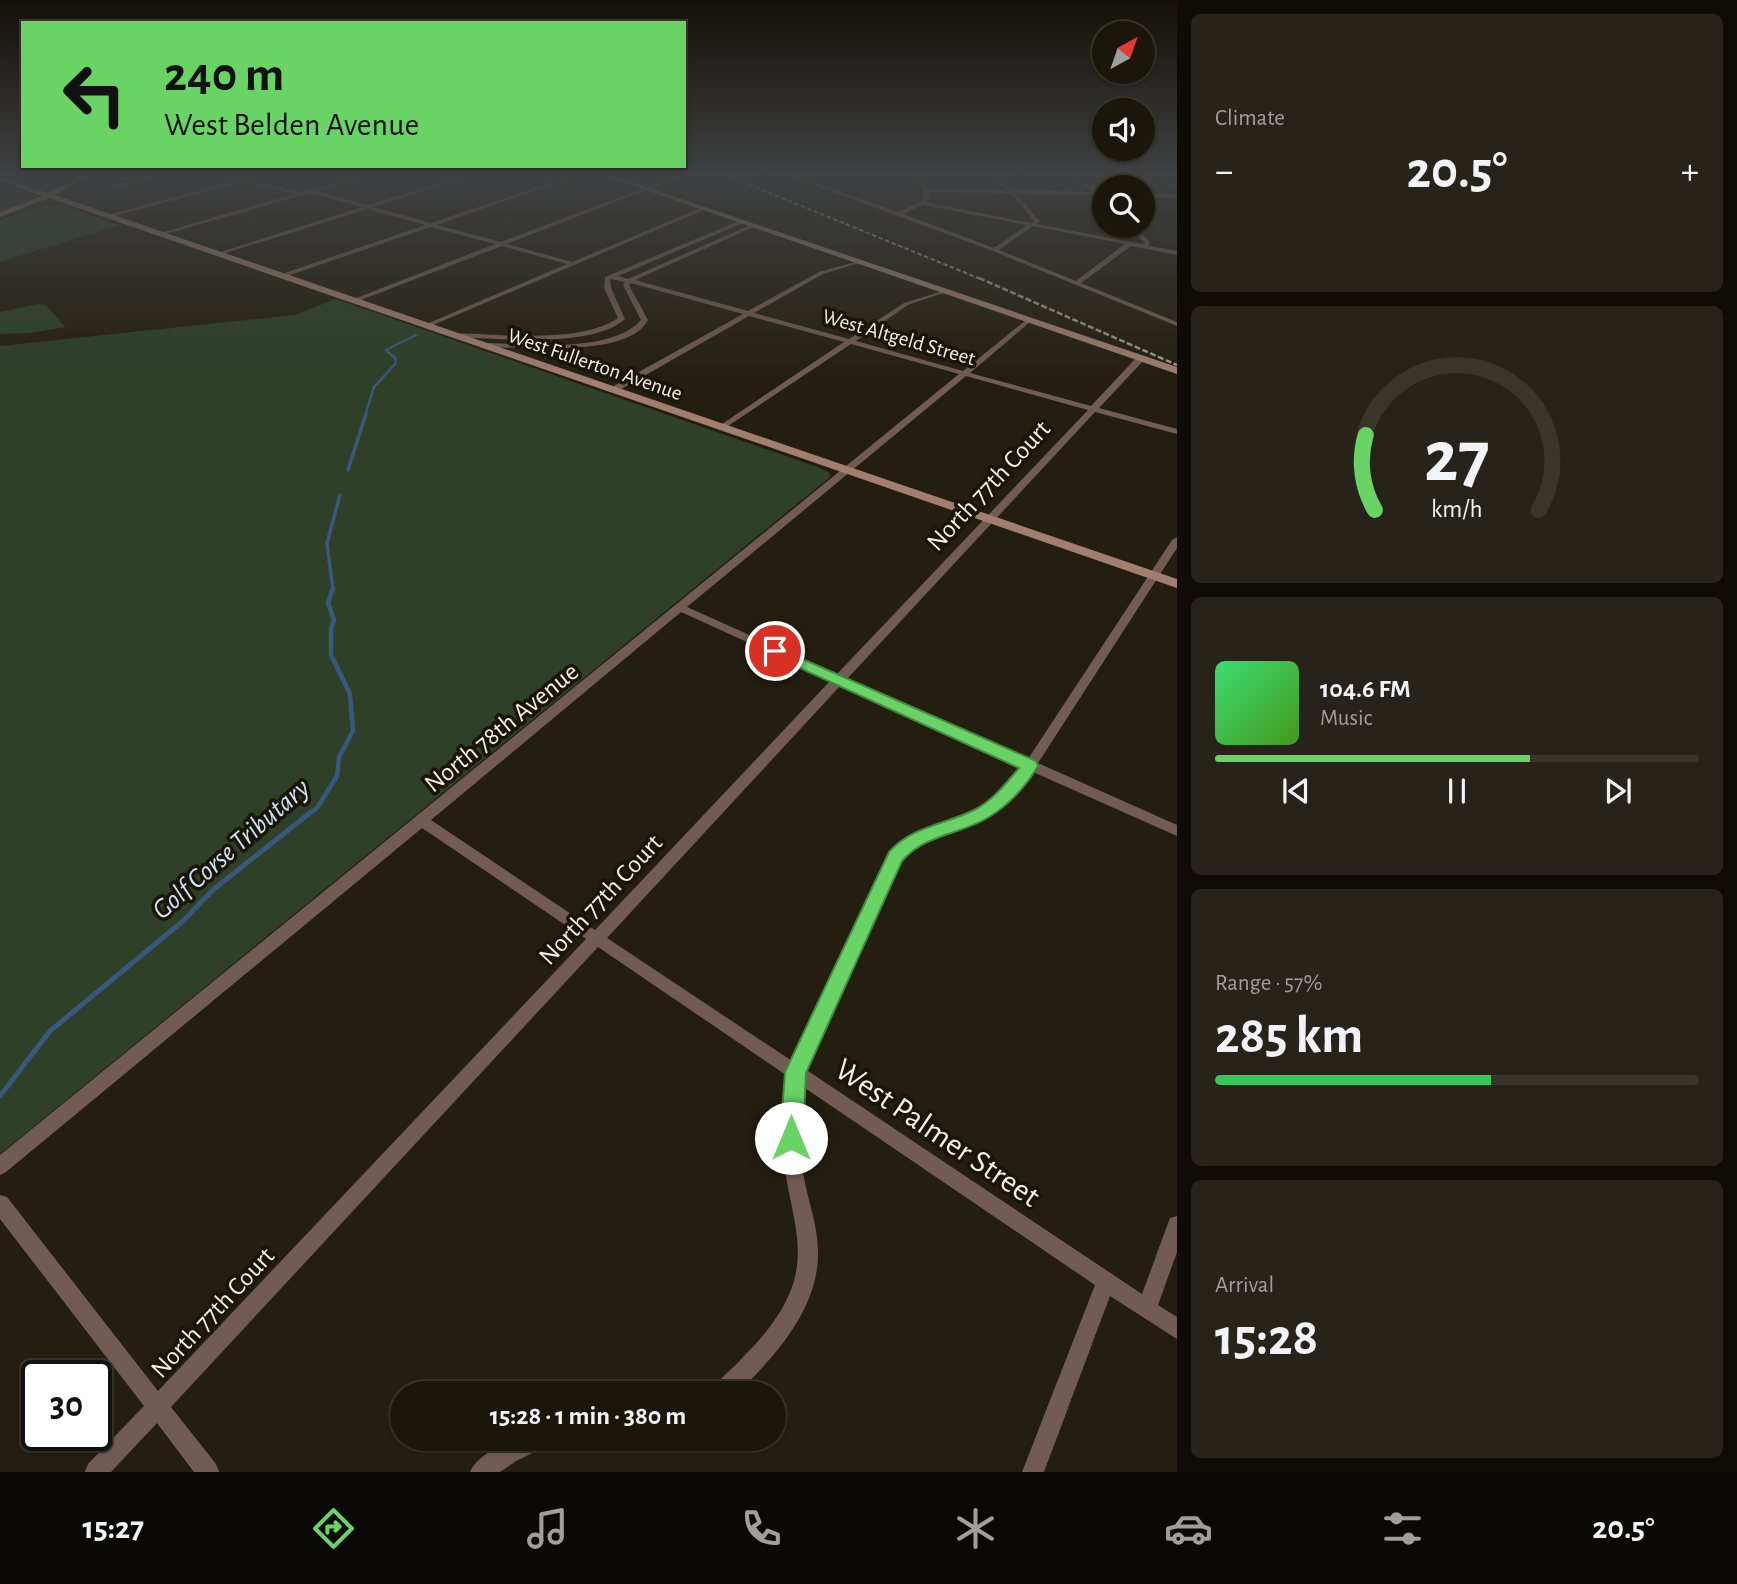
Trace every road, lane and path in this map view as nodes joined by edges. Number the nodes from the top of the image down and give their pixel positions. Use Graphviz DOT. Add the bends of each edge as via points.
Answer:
graph roads {
  1 [pos="185,243"];
  2 [pos="253,243"];
  3 [pos="379,243"];
  4 [pos="495,243"];
  5 [pos="503,243"];
  6 [pos="623,243"];
  7 [pos="691,243"];
  8 [pos="714,243"];
  9 [pos="801,243"];
  10 [pos="976,243"];
  11 [pos="1006,243"];
  12 [pos="1122,243"];
  13 [pos="1148,243"];
  14 [pos="500,244"];
  15 [pos="1129,244"];
  16 [pos="1144,246"];
  17 [pos="995,250"];
  18 [pos="1177,253"];
  19 [pos="217,254"];
  20 [pos="857,262"];
  21 [pos="572,264"];
  22 [pos="612,275"];
  23 [pos="281,276"];
  24 [pos="630,280"];
  25 [pos="1077,283"];
  26 [pos="941,292"];
  27 [pos="353,301"];
  28 [pos="750,314"];
  29 [pos="1028,321"];
  30 [pos="1177,323"];
  31 [pos="426,326"];
  32 [pos="452,335"];
  33 [pos="851,342"];
  34 [pos="481,345"];
  35 [pos="1140,359"];
  36 [pos="1177,370"];
  37 [pos="965,373"];
  38 [pos="613,390"];
  39 [pos="1093,409"];
  40 [pos="722,428"];
  41 [pos="1177,432"];
  42 [pos="846,471"];
  43 [pos="989,520"];
  44 [pos="1177,540"];
  45 [pos="1153,576"];
  46 [pos="1177,584"];
  47 [pos="681,609"];
  48 [pos="839,680"];
  49 [pos="1030,766"];
  50 [pos="422,821"];
  51 [pos="1177,831"];
  52 [pos="596,939"];
  53 [pos="795,1072"];
  54 [pos="0,1167"];
  55 [pos="0,1204"];
  56 [pos="1177,1225"];
  57 [pos="1106,1281"];
  58 [pos="1147,1309"];
  59 [pos="1177,1329"];
  60 [pos="735,1381"];
  61 [pos="157,1406"];
  62 [pos="510,1451"];
  63 [pos="96,1472"];
  64 [pos="208,1472"];
  65 [pos="481,1472"];
  66 [pos="1033,1472"];
  1 -- 19 [label="street, West Fullerton Avenue"];
  2 -- 19 [label="street"];
  3 -- 23 [label="street"];
  4 -- 14 [label="street"];
  5 -- 14 [label="street"];
  6 -- 21 [label="street"];
  7 -- 22 [label="street"];
  8 -- 24 [label="street"];
  9 -- 20 [label="street"];
  10 -- 17 [label="street"];
  11 -- 17 [label="street"];
  12 -- 15 [label="street"];
  13 -- 16 [label="street"];
  14 -- 21 [label="street"];
  14 -- 27 [label="street"];
  15 -- 16 [label="street"];
  15 -- 25 [label="street"];
  16 -- 18 [label="street"];
  17 -- 25 [label="street"];
  19 -- 23 [label="street, West Fullerton Avenue"];
  20 -- 26 [label="street"];
  20 -- 28 [label="street" via="821,273"];
  21 -- 31 [label="street"];
  22 -- 24 [label="street, West Altgeld Street"];
  22 -- 32 [label="street" via="606,286 622,319 609,330 559,336"];
  23 -- 27 [label="street, West Fullerton Avenue"];
  24 -- 28 [label="street, West Altgeld Street"];
  24 -- 34 [label="street" via="626,285 645,320 624,337 574,345"];
  25 -- 30 [label="street"];
  26 -- 29 [label="street"];
  26 -- 33 [label="street" via="906,304"];
  27 -- 31 [label="street, West Fullerton Avenue"];
  28 -- 33 [label="street, West Altgeld Street"];
  28 -- 38 [label="street"];
  29 -- 35 [label="street"];
  29 -- 37 [label="street, North 78th Avenue"];
  31 -- 32 [label="street, West Fullerton Avenue"];
  32 -- 34 [label="street, West Fullerton Avenue"];
  33 -- 37 [label="street, West Altgeld Street"];
  33 -- 40 [label="street"];
  34 -- 38 [label="street, West Fullerton Avenue"];
  35 -- 36 [label="street"];
  35 -- 39 [label="street, North 77th Court"];
  37 -- 39 [label="street, West Altgeld Street"];
  37 -- 42 [label="street, North 78th Avenue"];
  38 -- 40 [label="street, West Fullerton Avenue"];
  39 -- 41 [label="street, West Altgeld Street"];
  39 -- 43 [label="street, North 77th Court"];
  40 -- 42 [label="street, West Fullerton Avenue"];
  42 -- 43 [label="street, West Fullerton Avenue"];
  42 -- 47 [label="street, North 78th Avenue"];
  43 -- 45 [label="street, West Fullerton Avenue"];
  43 -- 48 [label="street, North 77th Court"];
  44 -- 45 [label="street"];
  45 -- 46 [label="street, West Fullerton Avenue"];
  45 -- 49 [label="street"];
  47 -- 48 [label="street"];
  47 -- 50 [label="street, North 78th Avenue"];
  48 -- 49 [label="street"];
  48 -- 52 [label="street, North 77th Court"];
  49 -- 51 [label="street"];
  49 -- 53 [label="street" via="982,813 933,832 902,848 895,857"];
  50 -- 52 [label="street, West Palmer Street"];
  50 -- 54 [label="street, North 78th Avenue"];
  52 -- 53 [label="street, West Palmer Street"];
  52 -- 61 [label="street, North 77th Court"];
  53 -- 57 [label="street, West Palmer Street"];
  53 -- 60 [label="street" via="791,1138 809,1260 788,1318 761,1356"];
  55 -- 61 [label="street"];
  56 -- 58 [label="street"];
  57 -- 58 [label="street, West Palmer Street"];
  57 -- 66 [label="street"];
  58 -- 59 [label="street, West Palmer Street"];
  61 -- 63 [label="street, North 77th Court"];
  61 -- 64 [label="street"];
  62 -- 65 [label="street"];
}
